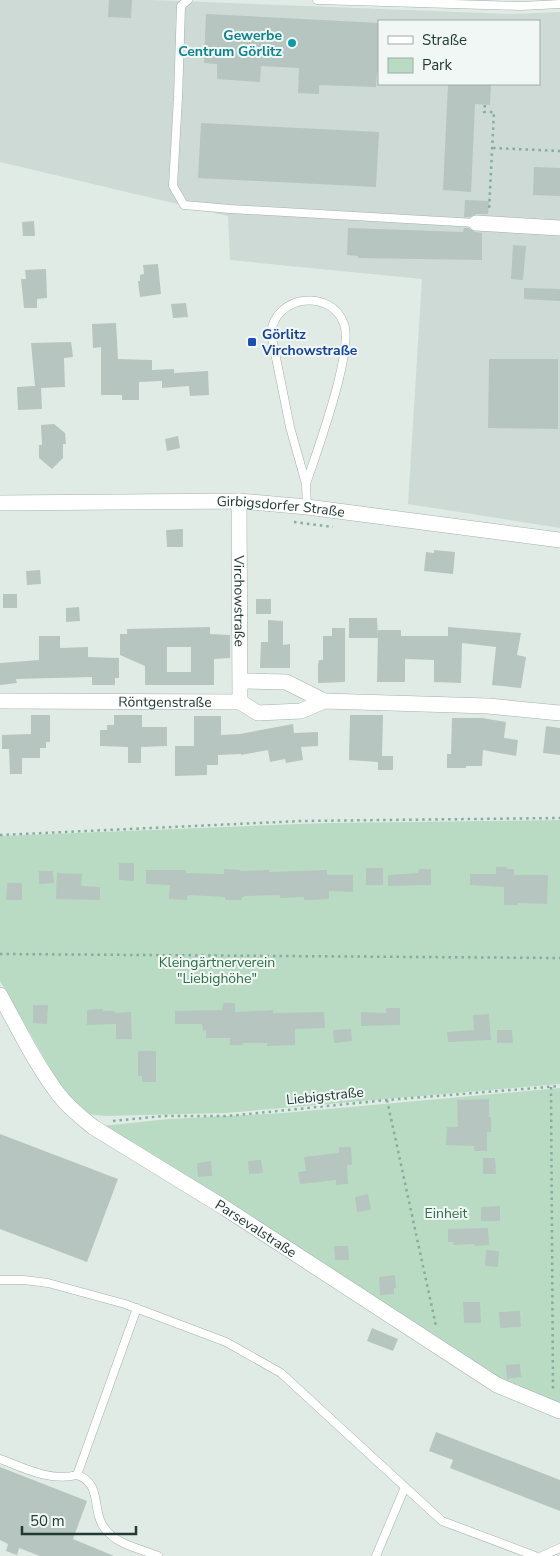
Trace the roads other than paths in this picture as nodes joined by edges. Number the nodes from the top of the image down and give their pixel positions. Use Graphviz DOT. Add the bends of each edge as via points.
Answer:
graph roads {
  1 [pos="188,0"];
  2 [pos="318,0"];
  3 [pos="560,4"];
  4 [pos="482,223"];
  5 [pos="560,228"];
  6 [pos="306,484"];
  7 [pos="239,501"];
  8 [pos="0,503"];
  9 [pos="307,507"];
  10 [pos="560,540"];
  11 [pos="241,682"];
  12 [pos="324,701"];
  13 [pos="0,702"];
  14 [pos="240,702"];
  15 [pos="560,713"];
  16 [pos="0,995"];
  17 [pos="0,1280"];
  18 [pos="136,1308"];
  19 [pos="560,1410"];
  20 [pos="0,1459"];
  21 [pos="77,1475"];
  22 [pos="405,1487"];
  23 [pos="560,1548"];
  24 [pos="158,1556"];
  25 [pos="376,1556"];
  26 [pos="535,1556"];
  27 [pos="542,1556"];
  1 -- 4 [label="lane" via="181,6 173,186 184,204"];
  2 -- 3 [label="lane" via="522,6"];
  4 -- 5 [label="street"];
  6 -- 6 [label="lane" via="328,421 346,343 344,324 334,309 306,300 291,304 280,312 273,322 272,333 290,427"];
  6 -- 9 [label="lane"];
  7 -- 8 [label="street, Girbigsdorfer Straße"];
  7 -- 9 [label="street, Girbigsdorfer Straße"];
  7 -- 11 [label="street, Virchowstraße"];
  9 -- 10 [label="street, Girbigsdorfer Straße"];
  11 -- 12 [label="street, Röntgenstraße" via="286,682"];
  11 -- 14 [label="street, Virchowstraße"];
  12 -- 14 [label="street, Röntgenstraße" via="300,711 258,713"];
  12 -- 15 [label="street, Röntgenstraße" via="488,706"];
  13 -- 14 [label="street, Röntgenstraße"];
  16 -- 19 [label="street, Parsevalstraße" via="45,1074 60,1095 93,1127 225,1208 497,1384"];
  17 -- 18 [label="lane" via="48,1283"];
  18 -- 21 [label="lane"];
  18 -- 22 [label="lane" via="226,1342 281,1373"];
  20 -- 21 [label="lane" via="35,1473"];
  21 -- 24 [label="lane" via="88,1480 93,1487 100,1522 112,1536"];
  22 -- 25 [label="lane"];
  22 -- 26 [label="lane" via="442,1521"];
  23 -- 27 [label="lane"];
}
